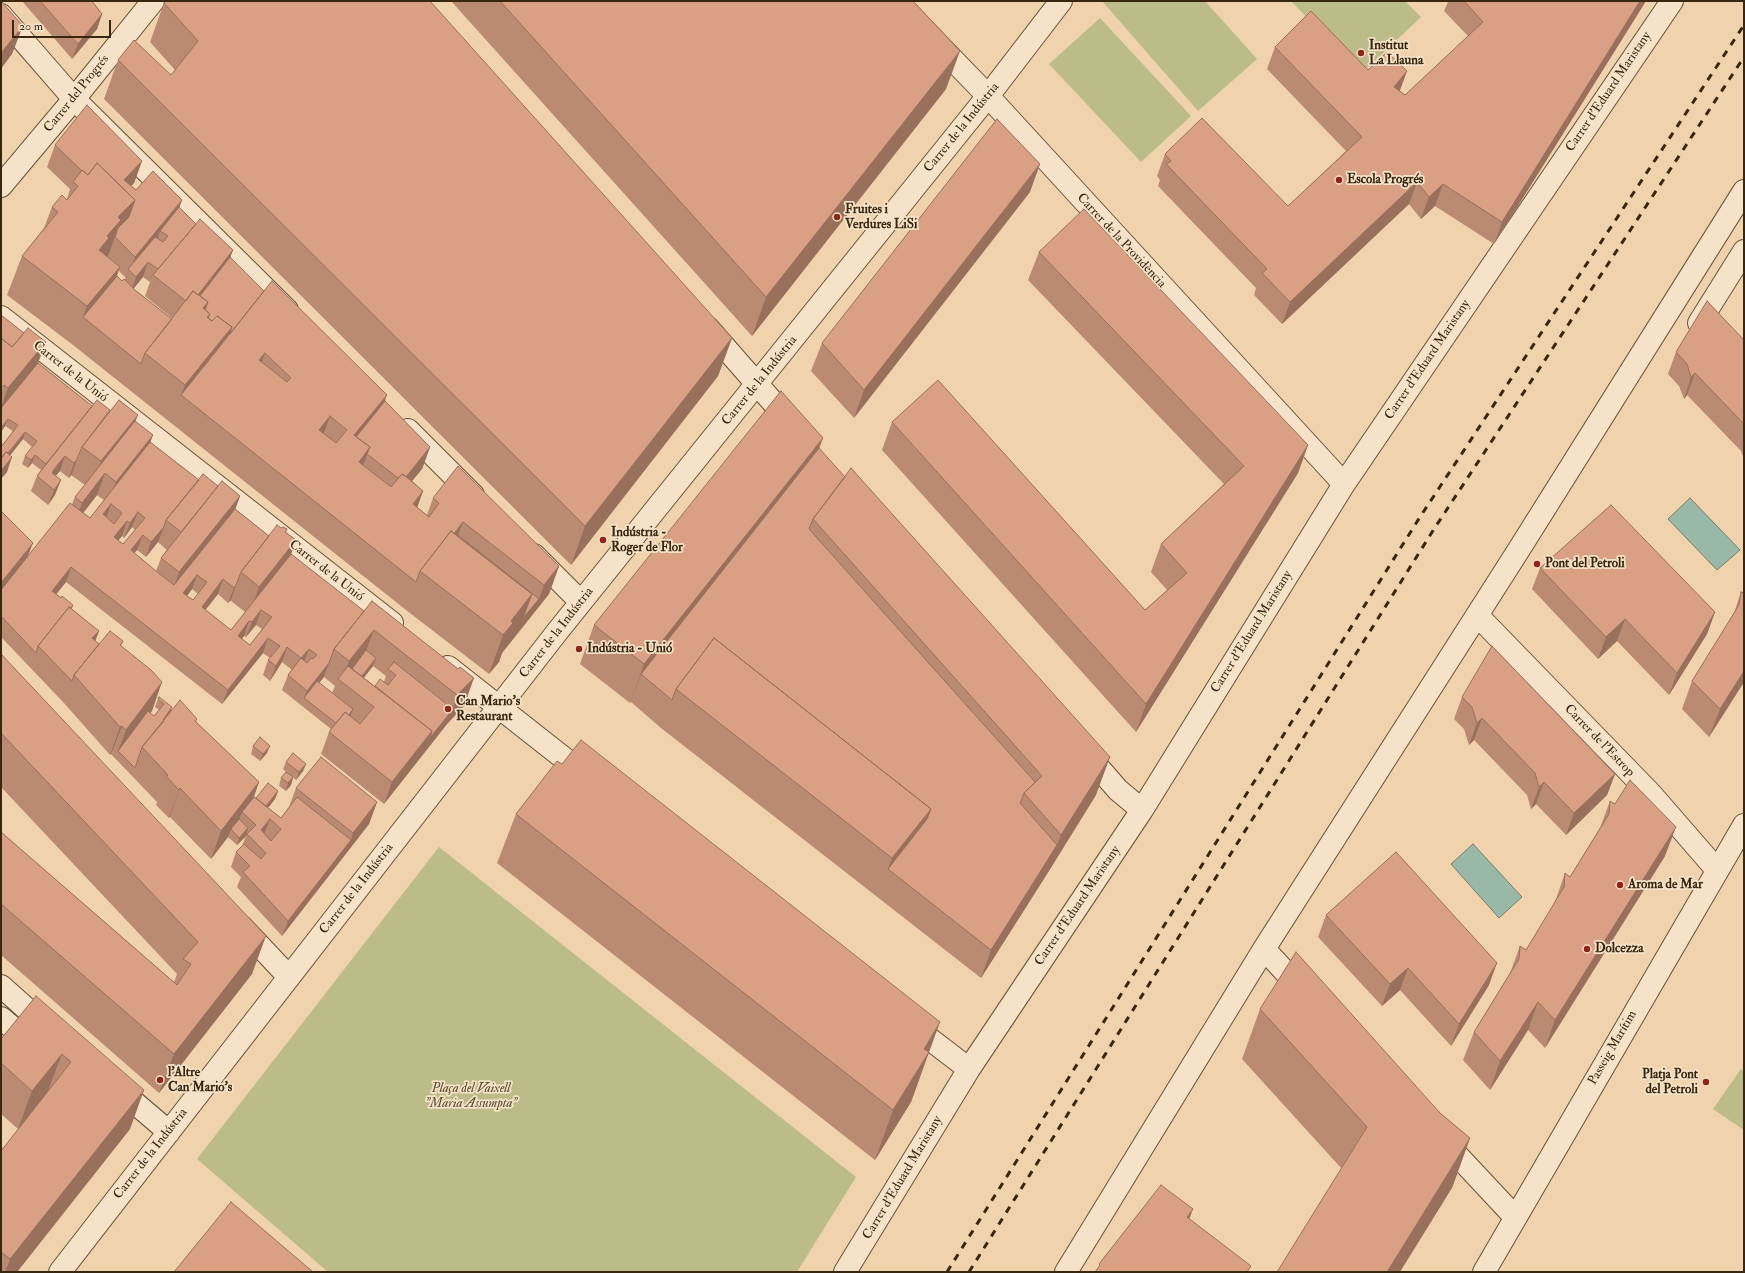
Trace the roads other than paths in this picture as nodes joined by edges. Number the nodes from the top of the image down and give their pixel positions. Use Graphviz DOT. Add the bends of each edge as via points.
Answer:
graph roads {
  1 [pos="153,1"];
  2 [pos="896,1"];
  3 [pos="1062,1"];
  4 [pos="1672,1"];
  5 [pos="1,15"];
  6 [pos="988,96"];
  7 [pos="74,99"];
  8 [pos="1,186"];
  9 [pos="1744,191"];
  10 [pos="1744,251"];
  11 [pos="695,314"];
  12 [pos="1,318"];
  13 [pos="301,324"];
  14 [pos="1744,370"];
  15 [pos="758,385"];
  16 [pos="391,414"];
  17 [pos="806,439"];
  18 [pos="1344,484"];
  19 [pos="487,508"];
  20 [pos="520,542"];
  21 [pos="581,602"];
  22 [pos="1477,615"];
  23 [pos="410,637"];
  24 [pos="435,656"];
  25 [pos="499,707"];
  26 [pos="1071,736"];
  27 [pos="606,791"];
  28 [pos="1142,810"];
  29 [pos="1744,825"];
  30 [pos="1717,870"];
  31 [pos="229,914"];
  32 [pos="1264,949"];
  33 [pos="289,977"];
  34 [pos="1,986"];
  35 [pos="1319,1007"];
  36 [pos="894,1011"];
  37 [pos="1,1018"];
  38 [pos="66,1043"];
  39 [pos="1,1061"];
  40 [pos="969,1069"];
  41 [pos="101,1074"];
  42 [pos="1428,1123"];
  43 [pos="169,1132"];
  44 [pos="1515,1217"];
  45 [pos="60,1272"];
  46 [pos="846,1272"];
  47 [pos="1066,1272"];
  48 [pos="1484,1272"];
  1 -- 7 [label="street, Carrer del Progrés"];
  2 -- 6 [label="street, Carrer de la Providència"];
  3 -- 6 [label="street, Carrer de la Indústria"];
  4 -- 18 [label="street, Carrer d'Eduard Maristany"];
  5 -- 7 [label="street"];
  6 -- 15 [label="street, Carrer de la Indústria"];
  6 -- 18 [label="street, Carrer de la Providència"];
  7 -- 8 [label="street, Carrer del Progrés"];
  7 -- 13 [label="street"];
  9 -- 22 [label="street"];
  10 -- 14 [label="street" via="1699,323"];
  11 -- 15 [label="street"];
  12 -- 23 [label="street, Carrer de la Unió"];
  15 -- 17 [label="street"];
  15 -- 21 [label="street, Carrer de la Indústria"];
  16 -- 19 [label="street"];
  18 -- 28 [label="street, Carrer d'Eduard Maristany"];
  20 -- 21 [label="street"];
  21 -- 25 [label="street, Carrer de la Indústria"];
  22 -- 30 [label="street, Carrer de l'Estrop" via="1650,794"];
  22 -- 32 [label="street"];
  24 -- 25 [label="street"];
  25 -- 27 [label="street"];
  25 -- 33 [label="street, Carrer de la Indústria"];
  26 -- 28 [label="street" via="1118,790"];
  28 -- 40 [label="street, Carrer d'Eduard Maristany"];
  29 -- 30 [label="street, Passeig Marítim"];
  30 -- 44 [label="street, Passeig Marítim"];
  31 -- 33 [label="street"];
  32 -- 35 [label="street"];
  32 -- 47 [label="street"];
  33 -- 43 [label="street, Carrer de la Indústria"];
  34 -- 38 [label="street"];
  36 -- 40 [label="street"];
  37 -- 39 [label="street" via="21,1035"];
  40 -- 46 [label="street, Carrer d'Eduard Maristany"];
  41 -- 43 [label="street"];
  42 -- 44 [label="street"];
  43 -- 45 [label="street, Carrer de la Indústria"];
  44 -- 48 [label="street, Passeig Marítim"];
}
